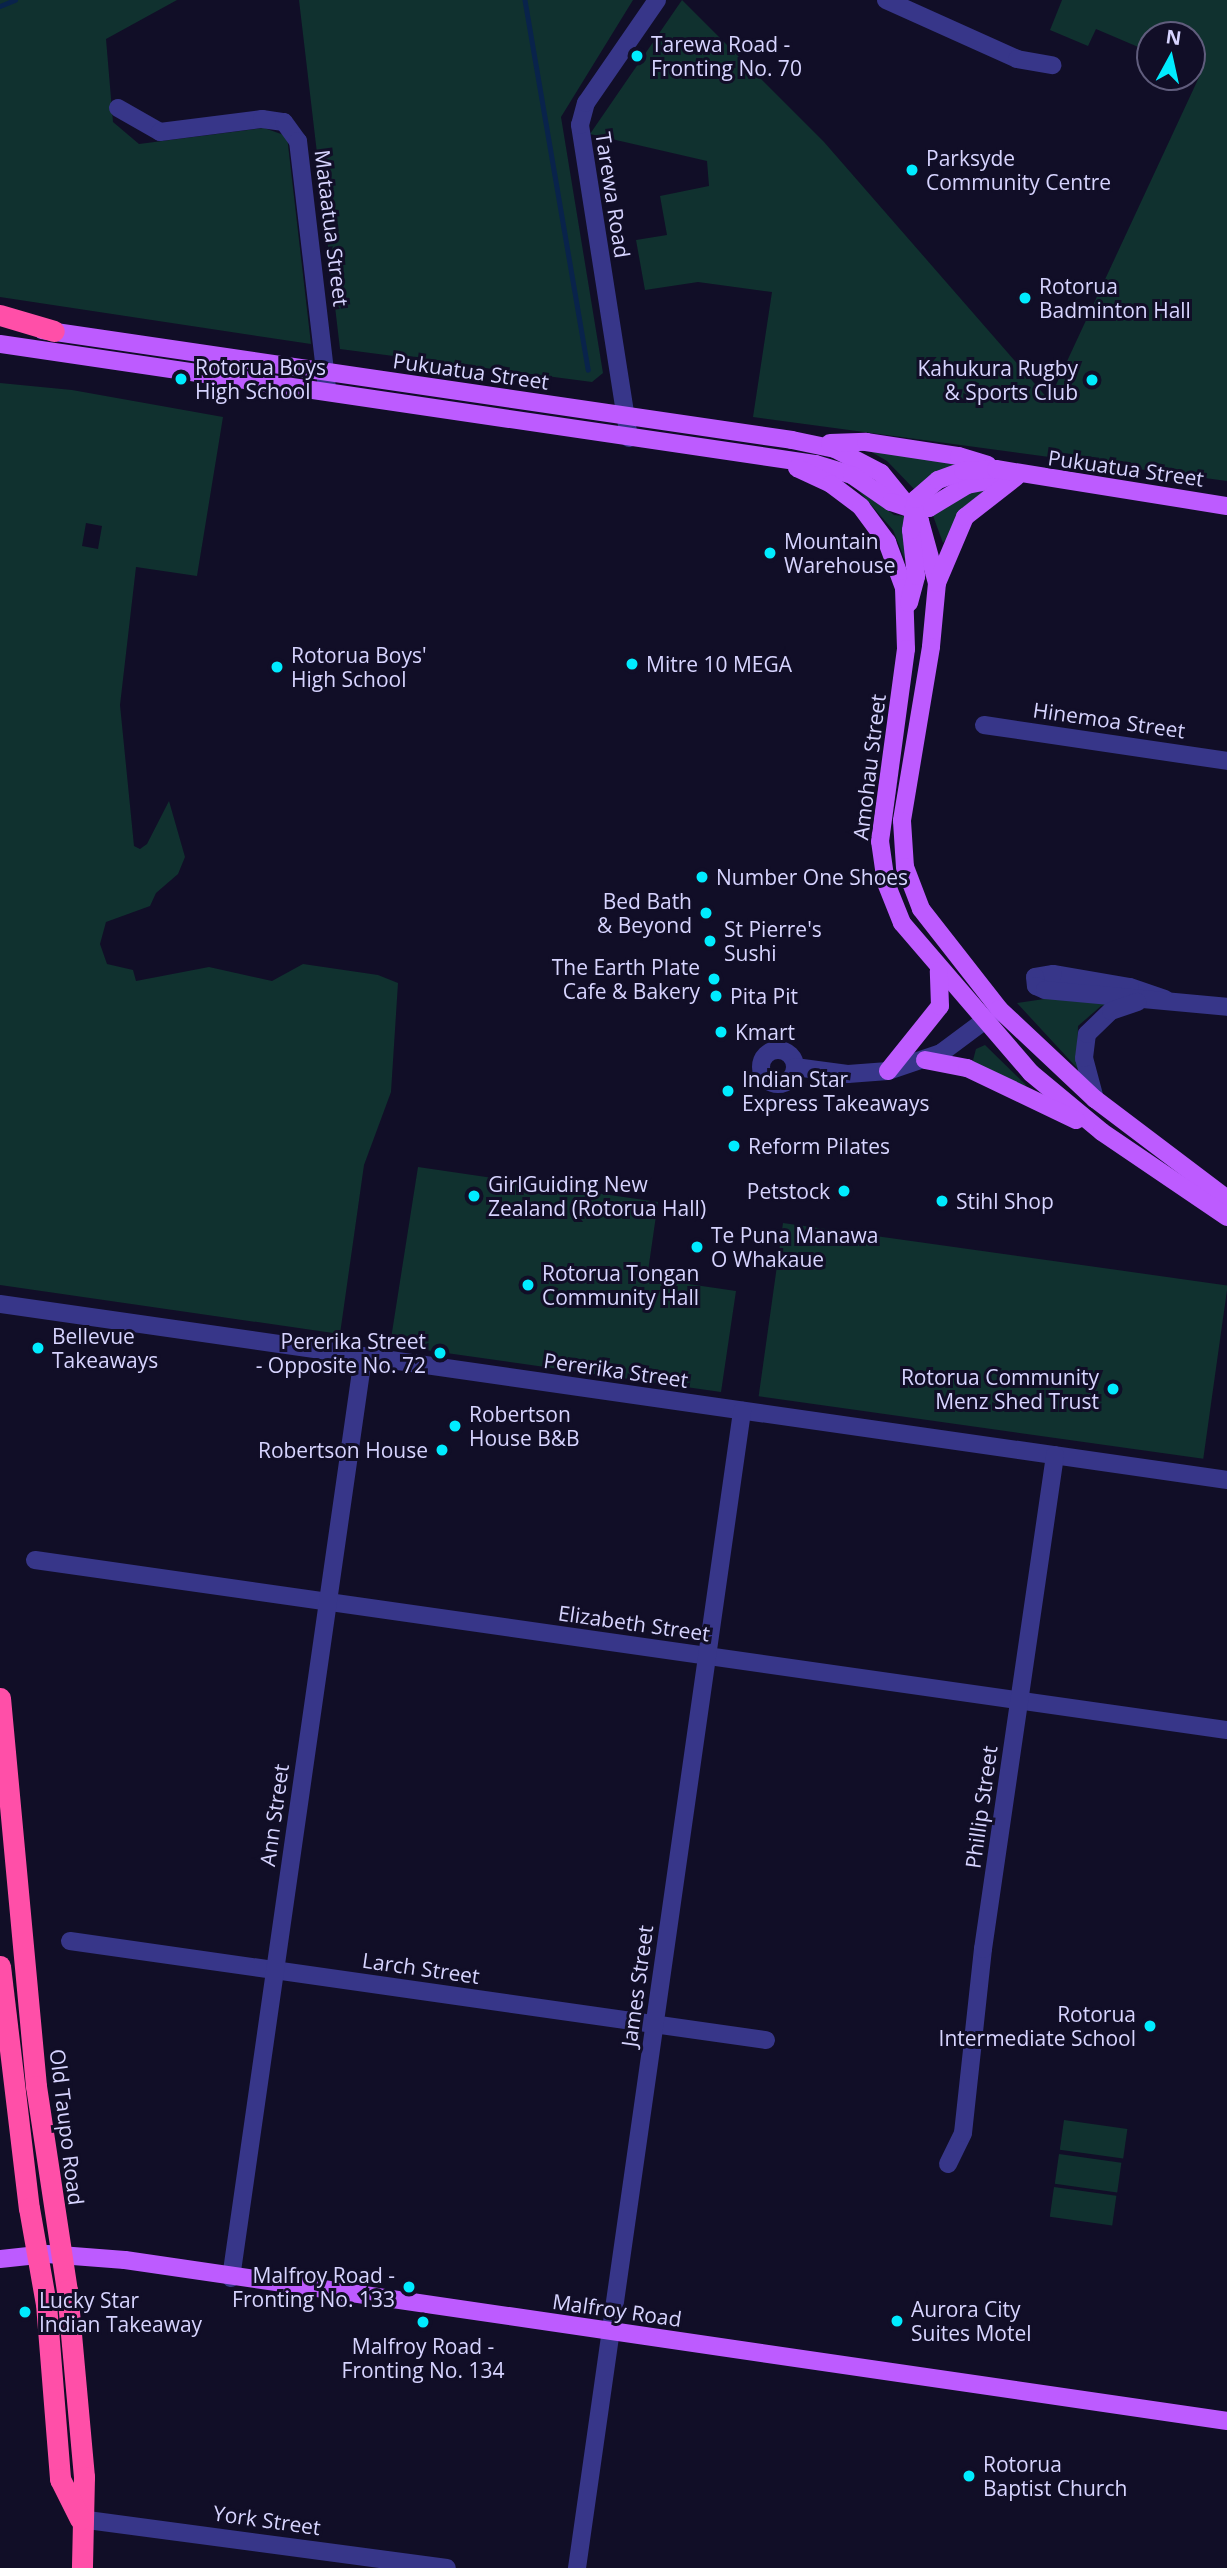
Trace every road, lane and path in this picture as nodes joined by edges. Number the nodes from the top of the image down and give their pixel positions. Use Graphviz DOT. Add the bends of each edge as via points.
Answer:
graph roads {
  1 [pos="656,0"];
  2 [pos="886,0"];
  3 [pos="1052,65"];
  4 [pos="118,108"];
  5 [pos="0,315"];
  6 [pos="0,326"];
  7 [pos="54,331"];
  8 [pos="0,344"];
  9 [pos="327,381"];
  10 [pos="626,416"];
  11 [pos="629,438"];
  12 [pos="812,443"];
  13 [pos="760,457"];
  14 [pos="996,469"];
  15 [pos="1018,475"];
  16 [pos="1227,506"];
  17 [pos="913,509"];
  18 [pos="937,583"];
  19 [pos="907,609"];
  20 [pos="984,725"];
  21 [pos="1227,761"];
  22 [pos="939,971"];
  23 [pos="1166,999"];
  24 [pos="1140,1001"];
  25 [pos="1227,1007"];
  26 [pos="999,1009"];
  27 [pos="984,1022"];
  28 [pos="925,1060"];
  29 [pos="795,1067"];
  30 [pos="888,1071"];
  31 [pos="1095,1099"];
  32 [pos="1102,1132"];
  33 [pos="1227,1199"];
  34 [pos="1227,1217"];
  35 [pos="0,1304"];
  36 [pos="363,1358"];
  37 [pos="742,1411"];
  38 [pos="1055,1455"];
  39 [pos="1227,1480"];
  40 [pos="34,1560"];
  41 [pos="327,1602"];
  42 [pos="707,1657"];
  43 [pos="0,1698"];
  44 [pos="1020,1701"];
  45 [pos="1227,1730"];
  46 [pos="5,1796"];
  47 [pos="70,1941"];
  48 [pos="0,1966"];
  49 [pos="275,1970"];
  50 [pos="2,2007"];
  51 [pos="654,2023"];
  52 [pos="30,2026"];
  53 [pos="3,2034"];
  54 [pos="766,2040"];
  55 [pos="948,2164"];
  56 [pos="37,2255"];
  57 [pos="60,2255"];
  58 [pos="0,2259"];
  59 [pos="231,2278"];
  60 [pos="610,2333"];
  61 [pos="1227,2421"];
  62 [pos="80,2519"];
  63 [pos="82,2568"];
  64 [pos="447,2568"];
  65 [pos="577,2568"];
  1 -- 10 [label="street, Tarewa Road" via="586,103 580,125"];
  2 -- 3 [label="street" via="1017,58"];
  4 -- 9 [label="street, Mataatua Street" via="160,132 262,119 284,122 298,141"];
  5 -- 7 [label="highway"];
  6 -- 7 [label="main road, Pukuatua Street"];
  7 -- 9 [label="main road, Pukuatua Street"];
  8 -- 9 [label="main road, Pukuatua Street"];
  9 -- 10 [label="main road, Pukuatua Street"];
  9 -- 11 [label="main road, Pukuatua Street"];
  10 -- 11 [label="street, Tarewa Road"];
  10 -- 12 [label="main road, Pukuatua Street"];
  11 -- 13 [label="main road, Pukuatua Street"];
  12 -- 14 [label="main road" via="866,442 959,456"];
  12 -- 17 [label="main road, Pukuatua Street" via="865,462 897,487"];
  13 -- 17 [label="main road" via="836,469 868,483 891,502"];
  13 -- 19 [label="main road, Amohau Street" via="812,474 861,507 895,558"];
  14 -- 15 [label="main road, Pukuatua Street"];
  14 -- 17 [label="main road, Pukuatua Street" via="963,471 938,480 921,493"];
  15 -- 16 [label="main road, Pukuatua Street"];
  15 -- 17 [label="main road, Pukuatua Street" via="967,485 929,508"];
  15 -- 18 [label="main road" via="965,517"];
  17 -- 18 [label="main road, Amohau Street" via="927,537"];
  17 -- 19 [label="main road" via="916,576"];
  18 -- 26 [label="main road, Amohau Street" via="924,691 904,796 902,844 911,888 921,909"];
  19 -- 22 [label="main road, Amohau Street" via="906,649 880,841 886,883 902,923"];
  20 -- 21 [label="street, Hinemoa Street"];
  22 -- 27 [label="main road, Amohau Street"];
  22 -- 30 [label="main road" via="940,1006"];
  23 -- 24 [label="street"];
  23 -- 24 [label="street" via="1130,987 1053,974 1035,977 1036,986 1045,990"];
  23 -- 25 [label="street"];
  24 -- 31 [label="street" via="1111,1011 1087,1034 1084,1058"];
  26 -- 27 [label="street"];
  26 -- 31 [label="main road, Amohau Street"];
  27 -- 28 [label="street"];
  27 -- 32 [label="main road, Amohau Street" via="1031,1073"];
  28 -- 30 [label="street"];
  28 -- 32 [label="main road" via="967,1068"];
  29 -- 30 [label="street" via="848,1074"];
  31 -- 33 [label="main road, Amohau Street"];
  32 -- 34 [label="main road, Amohau Street"];
  35 -- 36 [label="street, Pererika Street"];
  36 -- 37 [label="street, Pererika Street"];
  36 -- 41 [label="street, Ann Street"];
  37 -- 38 [label="street, Pererika Street"];
  37 -- 42 [label="street, James Street"];
  38 -- 39 [label="street, Pererika Street"];
  38 -- 44 [label="street, Phillip Street"];
  40 -- 41 [label="street, Elizabeth Street"];
  41 -- 42 [label="street, Elizabeth Street"];
  41 -- 49 [label="street, Ann Street"];
  42 -- 44 [label="street, Elizabeth Street"];
  42 -- 51 [label="street, James Street"];
  43 -- 46 [label="highway, Old Taupo Road"];
  44 -- 45 [label="street, Elizabeth Street"];
  44 -- 55 [label="street, Phillip Street" via="983,1949 963,2133"];
  46 -- 52 [label="highway, Old Taupo Road"];
  47 -- 49 [label="street, Larch Street"];
  48 -- 50 [label="highway, Old Taupo Road"];
  49 -- 51 [label="street, Larch Street"];
  49 -- 59 [label="street, Ann Street"];
  50 -- 53 [label="highway, Old Taupo Road"];
  51 -- 54 [label="street, Larch Street"];
  51 -- 60 [label="street, James Street"];
  52 -- 53 [label="street"];
  52 -- 57 [label="highway, Old Taupo Road"];
  53 -- 56 [label="highway, Old Taupo Road"];
  56 -- 57 [label="main road, Malfroy Road"];
  56 -- 58 [label="main road, Malfroy Road"];
  56 -- 62 [label="highway, Old Taupo Road" via="53,2366 60,2479"];
  57 -- 59 [label="main road, Malfroy Road" via="134,2261"];
  57 -- 62 [label="highway, Old Taupo Road" via="84,2477"];
  59 -- 60 [label="main road, Malfroy Road"];
  60 -- 61 [label="main road, Malfroy Road"];
  60 -- 65 [label="street, James Street"];
  62 -- 63 [label="highway, Old Taupo Road"];
  62 -- 64 [label="street, York Street"];
}
